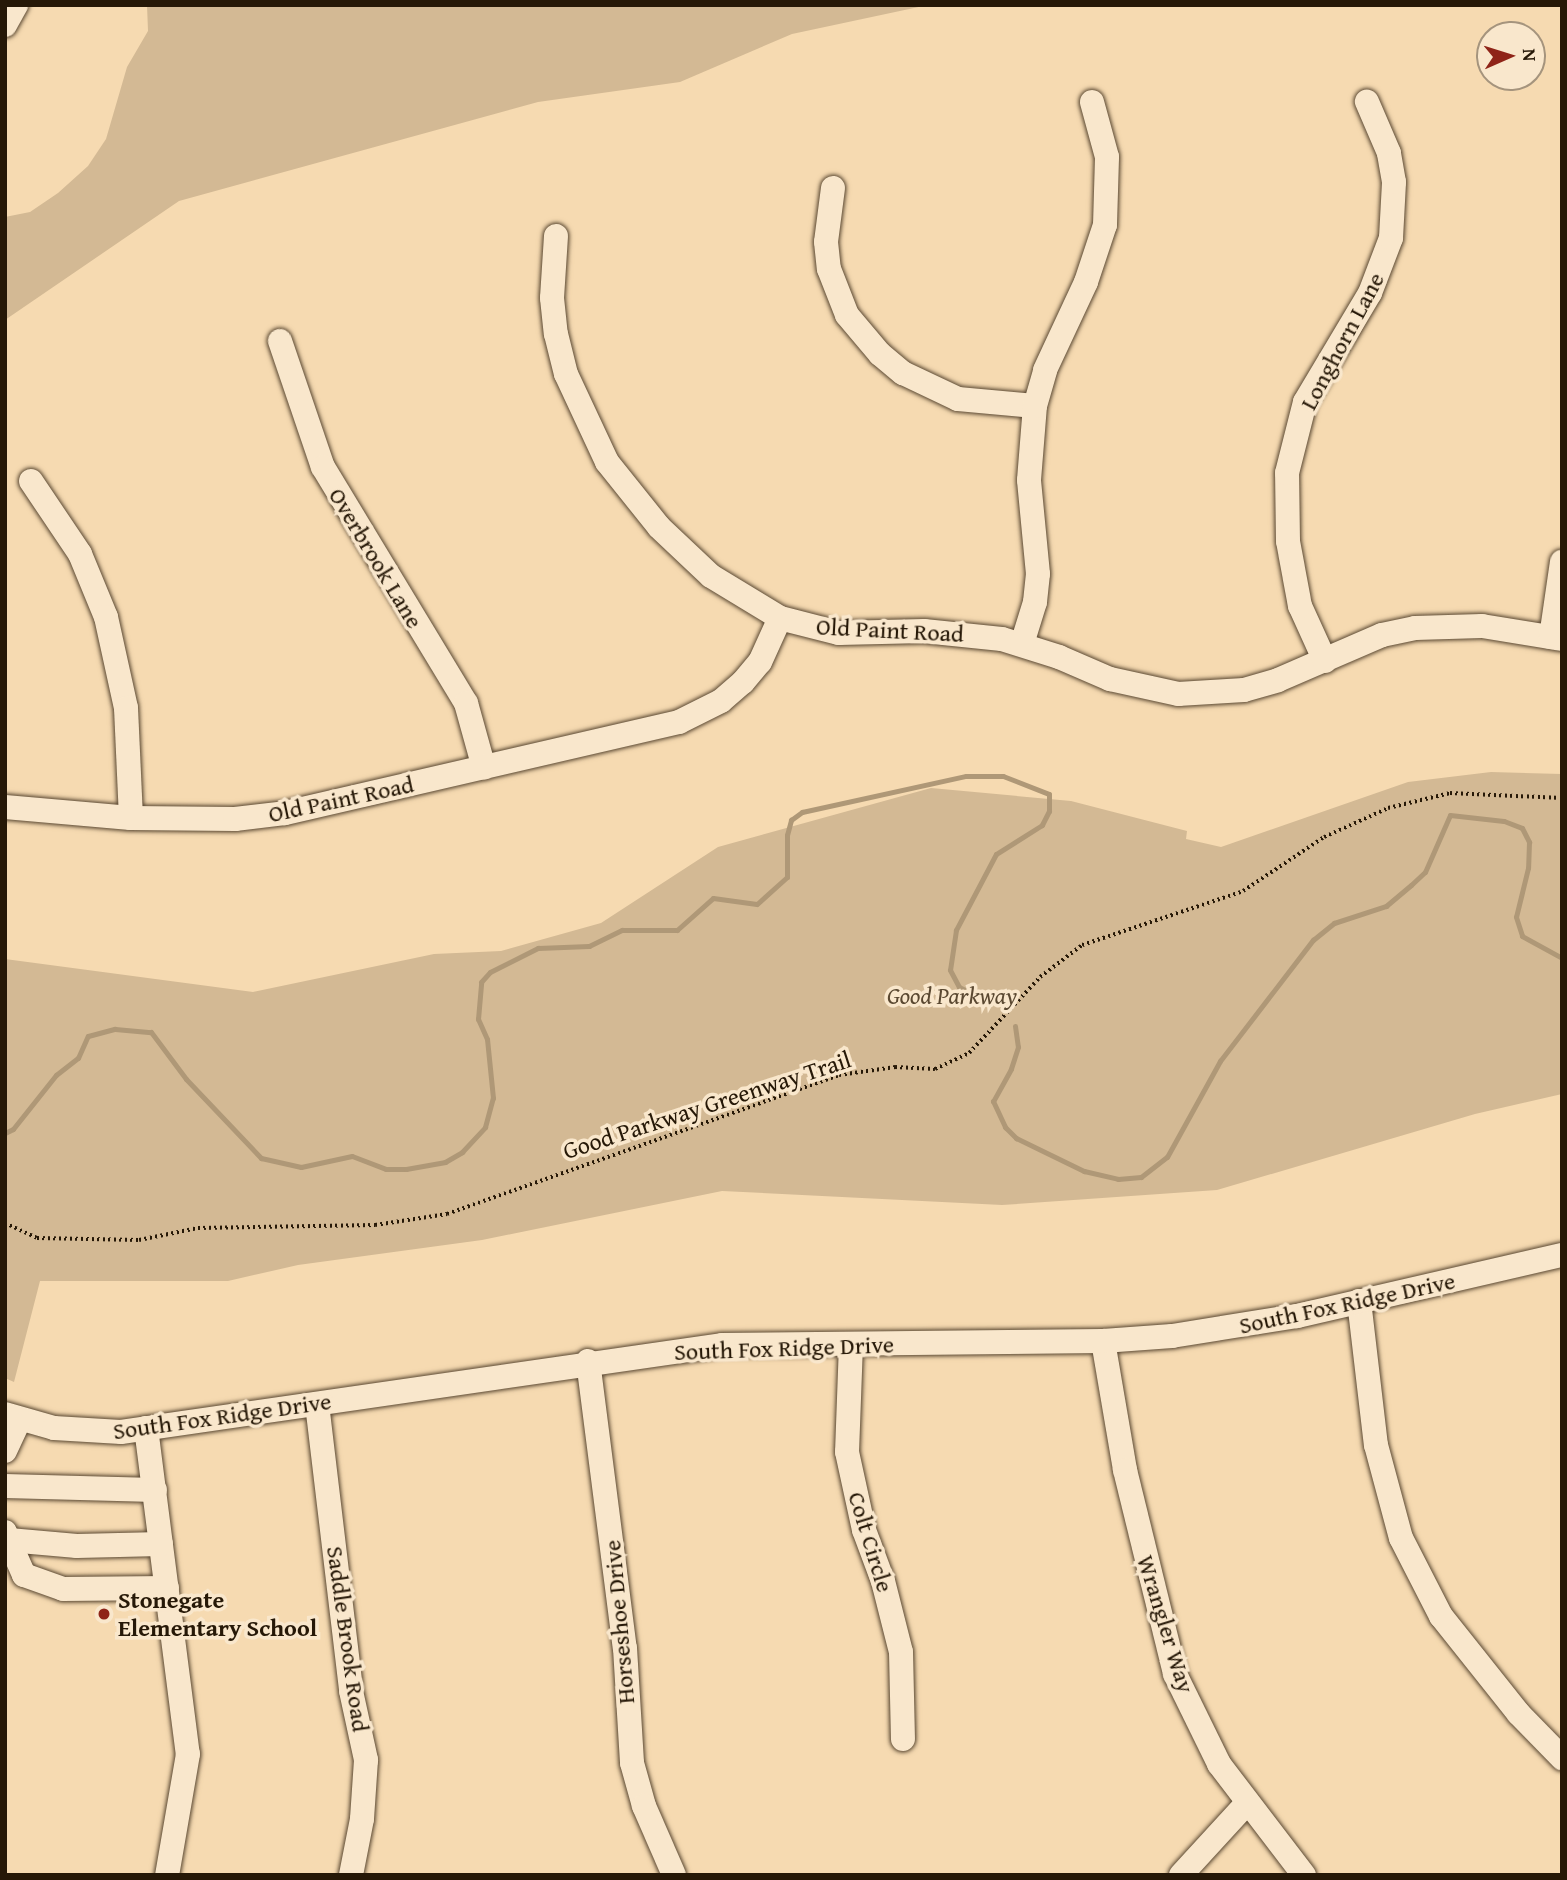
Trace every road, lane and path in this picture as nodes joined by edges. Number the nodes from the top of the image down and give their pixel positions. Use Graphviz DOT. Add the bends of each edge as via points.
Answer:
graph roads {
  1 [pos="16,5"];
  2 [pos="5,25"];
  3 [pos="1092,102"];
  4 [pos="1367,102"];
  5 [pos="833,188"];
  6 [pos="556,236"];
  7 [pos="280,341"];
  8 [pos="1035,406"];
  9 [pos="31,481"];
  10 [pos="1562,562"];
  11 [pos="780,618"];
  12 [pos="1556,638"];
  13 [pos="1022,644"];
  14 [pos="1325,661"];
  15 [pos="484,768"];
  16 [pos="1562,798"];
  17 [pos="5,807"];
  18 [pos="131,818"];
  19 [pos="5,1223"];
  20 [pos="1562,1255"];
  21 [pos="1359,1301"];
  22 [pos="1103,1341"];
  23 [pos="851,1344"];
  24 [pos="588,1362"];
  25 [pos="317,1404"];
  26 [pos="13,1416"];
  27 [pos="146,1428"];
  28 [pos="5,1451"];
  29 [pos="5,1486"];
  30 [pos="155,1490"];
  31 [pos="7,1536"];
  32 [pos="161,1544"];
  33 [pos="167,1588"];
  34 [pos="903,1739"];
  35 [pos="1562,1758"];
  36 [pos="1247,1803"];
  37 [pos="167,1875"];
  38 [pos="351,1875"];
  39 [pos="674,1875"];
  40 [pos="1181,1875"];
  41 [pos="1304,1875"];
  1 -- 2 [label="street"];
  3 -- 8 [label="street" via="1107,157 1105,225 1086,282 1056,339"];
  4 -- 14 [label="street, Longhorn Lane" via="1381,128 1392,172 1391,238 1370,293 1305,402 1287,473 1288,541 1300,606"];
  5 -- 8 [label="street" via="827,229 830,269 847,315 880,354 903,373 958,399"];
  6 -- 11 [label="street" via="552,298 556,334 566,374 607,462 659,527 711,576"];
  7 -- 15 [label="street, Overbrook Lane" via="323,467 466,703"];
  8 -- 13 [label="street" via="1029,480 1038,574"];
  9 -- 18 [label="street" via="80,554 106,617 126,708"];
  10 -- 12 [label="street"];
  11 -- 13 [label="street, Old Paint Road" via="839,633 966,633"];
  11 -- 15 [label="street, Old Paint Road" via="760,662 743,682 701,714"];
  12 -- 14 [label="street, Old Paint Road" via="1482,626 1415,628 1382,635"];
  13 -- 14 [label="street, Old Paint Road" via="1110,679 1178,694 1244,690"];
  15 -- 18 [label="street, Old Paint Road" via="285,813 235,819"];
  16 -- 19 [label="path, Good Parkway Greenway Trail" via="1450,793 1388,808 1324,837 1243,891 1082,945 1040,976 969,1053 935,1069 895,1067 839,1075 447,1214 374,1225 198,1228 139,1240 37,1238"];
  17 -- 18 [label="street, Old Paint Road"];
  20 -- 21 [label="street, South Fox Ridge Drive"];
  21 -- 22 [label="street, South Fox Ridge Drive" via="1235,1328"];
  21 -- 35 [label="street" via="1376,1446 1401,1538 1419,1578 1456,1636 1518,1714"];
  22 -- 23 [label="street, South Fox Ridge Drive"];
  22 -- 36 [label="street, Wrangler Way" via="1125,1471 1175,1674 1219,1764"];
  23 -- 24 [label="street, South Fox Ridge Drive" via="722,1345"];
  23 -- 34 [label="street, Colt Circle" via="847,1452 860,1518 893,1613 901,1652"];
  24 -- 25 [label="street, South Fox Ridge Drive"];
  24 -- 39 [label="street, Horseshoe Drive" via="625,1648 632,1763 651,1826"];
  25 -- 27 [label="street, South Fox Ridge Drive"];
  25 -- 38 [label="street, Saddle Brook Road" via="351,1691 366,1760 362,1819"];
  26 -- 27 [label="street, South Fox Ridge Drive" via="85,1432"];
  26 -- 28 [label="street"];
  27 -- 30 [label="street"];
  29 -- 30 [label="street"];
  30 -- 32 [label="street"];
  31 -- 32 [label="street" via="77,1546"];
  31 -- 33 [label="street" via="24,1575 63,1589"];
  32 -- 33 [label="street"];
  33 -- 37 [label="street" via="188,1754"];
  36 -- 40 [label="street"];
  36 -- 41 [label="street, Wrangler Way"];
}
